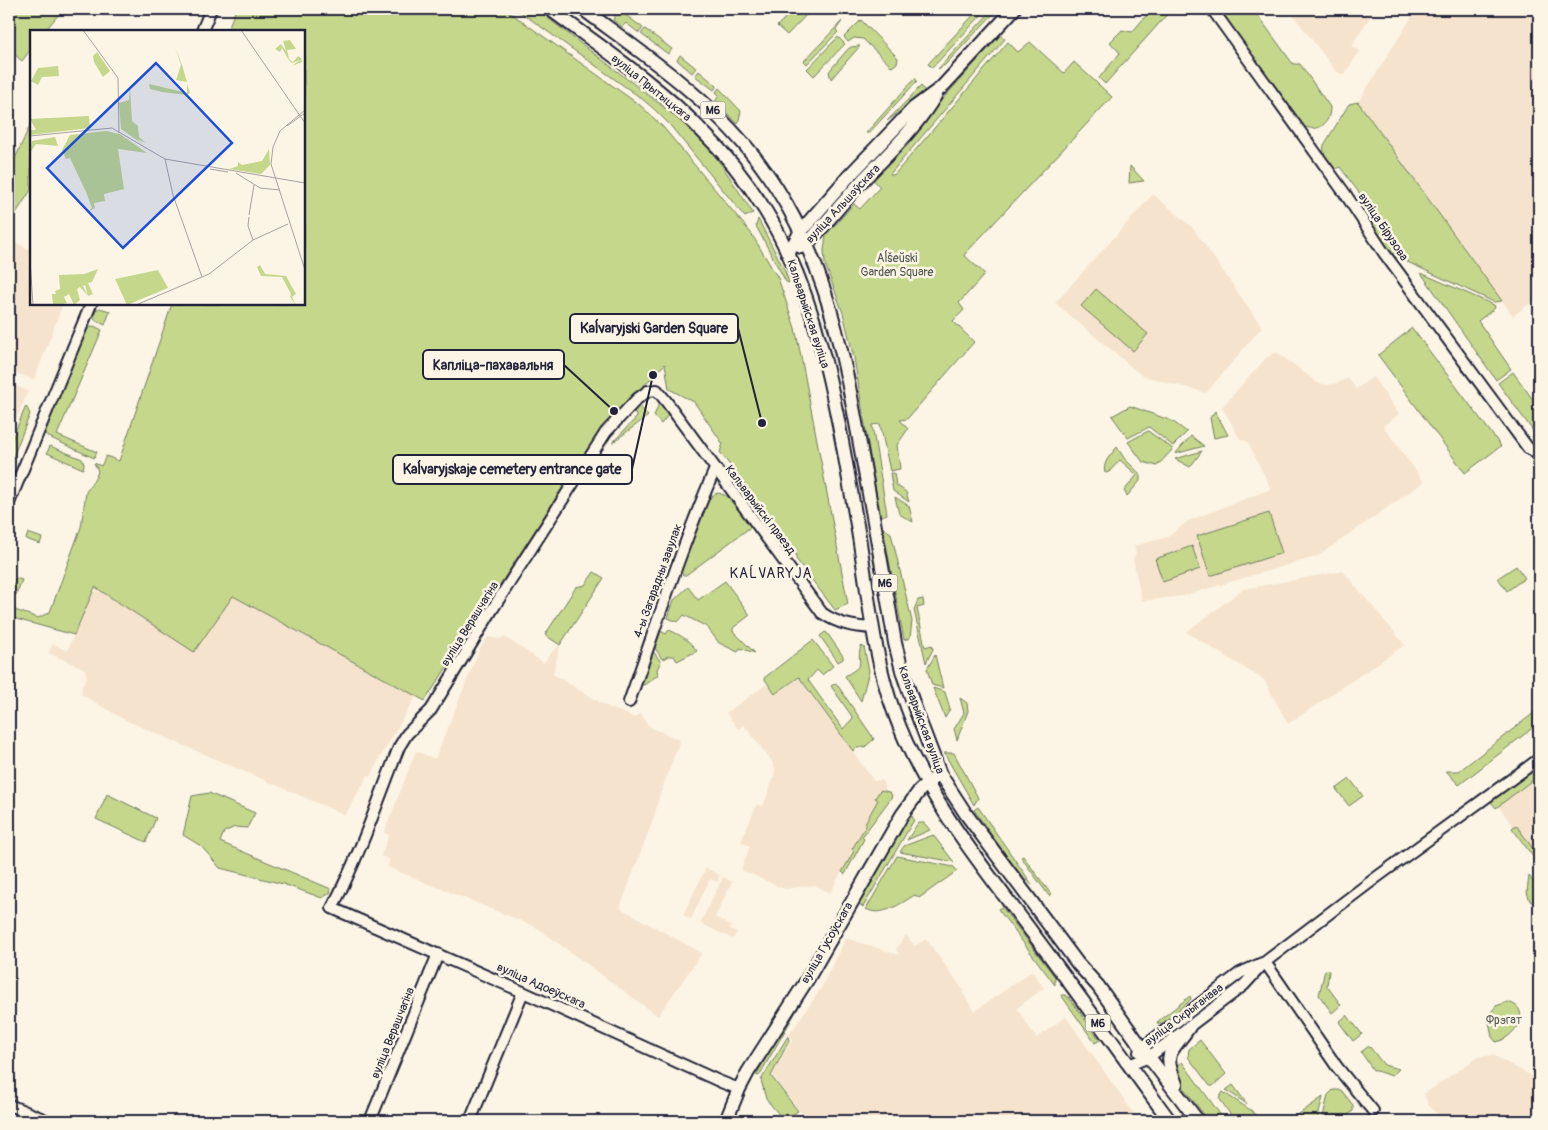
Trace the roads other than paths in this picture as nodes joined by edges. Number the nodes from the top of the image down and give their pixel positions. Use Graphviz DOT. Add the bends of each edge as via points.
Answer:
graph roads {
  1 [pos="211,9"];
  2 [pos="550,9"];
  3 [pos="583,9"];
  4 [pos="1014,9"];
  5 [pos="1212,9"];
  6 [pos="202,30"];
  7 [pos="937,92"];
  8 [pos="801,231"];
  9 [pos="807,244"];
  10 [pos="788,254"];
  11 [pos="91,305"];
  12 [pos="666,401"];
  13 [pos="1539,455"];
  14 [pos="715,469"];
  15 [pos="9,503"];
  16 [pos="892,624"];
  17 [pos="873,628"];
  18 [pos="629,702"];
  19 [pos="1539,758"];
  20 [pos="940,774"];
  21 [pos="927,784"];
  22 [pos="332,908"];
  23 [pos="438,954"];
  24 [pos="1265,962"];
  25 [pos="523,992"];
  26 [pos="1189,1027"];
  27 [pos="1146,1052"];
  28 [pos="1129,1065"];
  29 [pos="739,1089"];
  30 [pos="1181,1098"];
  31 [pos="9,1105"];
  32 [pos="1373,1111"];
  33 [pos="48,1121"];
  34 [pos="370,1121"];
  35 [pos="470,1121"];
  36 [pos="726,1121"];
  37 [pos="1170,1121"];
  38 [pos="1198,1121"];
  1 -- 6 [label="street"];
  2 -- 10 [label="main road, вуліца Прытыцкага / М6" via="700,128 759,202"];
  3 -- 8 [label="main road, вуліца Прытыцкага / М6" via="687,87 717,114 764,167"];
  4 -- 7 [label="main road, вуліца Альшэўскага"];
  5 -- 13 [label="street, вуліца Бірузова" via="1384,253 1528,448"];
  7 -- 8 [label="main road, вуліца Альшэўскага" via="905,118"];
  7 -- 9 [label="main road, вуліца Альшэўскага" via="925,113"];
  8 -- 9 [label="main road, вуліца Прытыцкага / М6"];
  8 -- 10 [label="main road, вуліца Альшэўскага"];
  9 -- 10 [label="main road, вуліца Альшэўскага"];
  9 -- 16 [label="main road, Кальварыйская вуліца / М6" via="840,338"];
  10 -- 17 [label="main road, Кальварыйская вуліца / М6" via="827,370"];
  11 -- 15 [label="street"];
  12 -- 14 [label="street, Кальварыйскі праезд"];
  12 -- 22 [label="street, вуліца Верашчагіна" via="657,390 648,391 606,432 431,710 407,734"];
  14 -- 17 [label="street, Кальварыйскі праезд" via="822,613 849,626"];
  14 -- 18 [label="street, 4-ы Загарадны завулак"];
  16 -- 17 [label="main road"];
  16 -- 20 [label="main road, Кальварыйская вуліца / М6" via="903,674"];
  17 -- 21 [label="main road, Кальварыйская вуліца / М6" via="893,711"];
  19 -- 24 [label="street, вуліца Скрыганава"];
  20 -- 21 [label="main road, вуліца Гусоўскага"];
  20 -- 27 [label="main road, Кальварыйская вуліца / М6" via="970,820"];
  21 -- 28 [label="main road, Кальварыйская вуліца / М6" via="951,824"];
  21 -- 29 [label="main road, вуліца Гусоўскага" via="905,810 807,980"];
  22 -- 23 [label="street, вуліца Адоеўскага"];
  23 -- 25 [label="street, вуліца Адоеўскага"];
  23 -- 34 [label="street, вуліца Верашчагіна"];
  24 -- 26 [label="street, вуліца Скрыганава" via="1244,985"];
  24 -- 27 [label="street, вуліца Скрыганава" via="1240,973"];
  24 -- 32 [label="street" via="1337,1067"];
  25 -- 29 [label="street, вуліца Адоеўскага"];
  25 -- 35 [label="street"];
  26 -- 27 [label="street, вуліца Скрыганава"];
  26 -- 30 [label="main road" via="1169,1056 1169,1067"];
  27 -- 28 [label="street, вуліца Скрыганава"];
  27 -- 30 [label="main road, Кальварыйская вуліца / М6"];
  28 -- 37 [label="main road, Кальварыйская вуліца / М6"];
  29 -- 36 [label="main road, вуліца Гусоўскага"];
  30 -- 38 [label="main road, Кальварыйская вуліца / М6"];
  31 -- 33 [label="street"];
}
